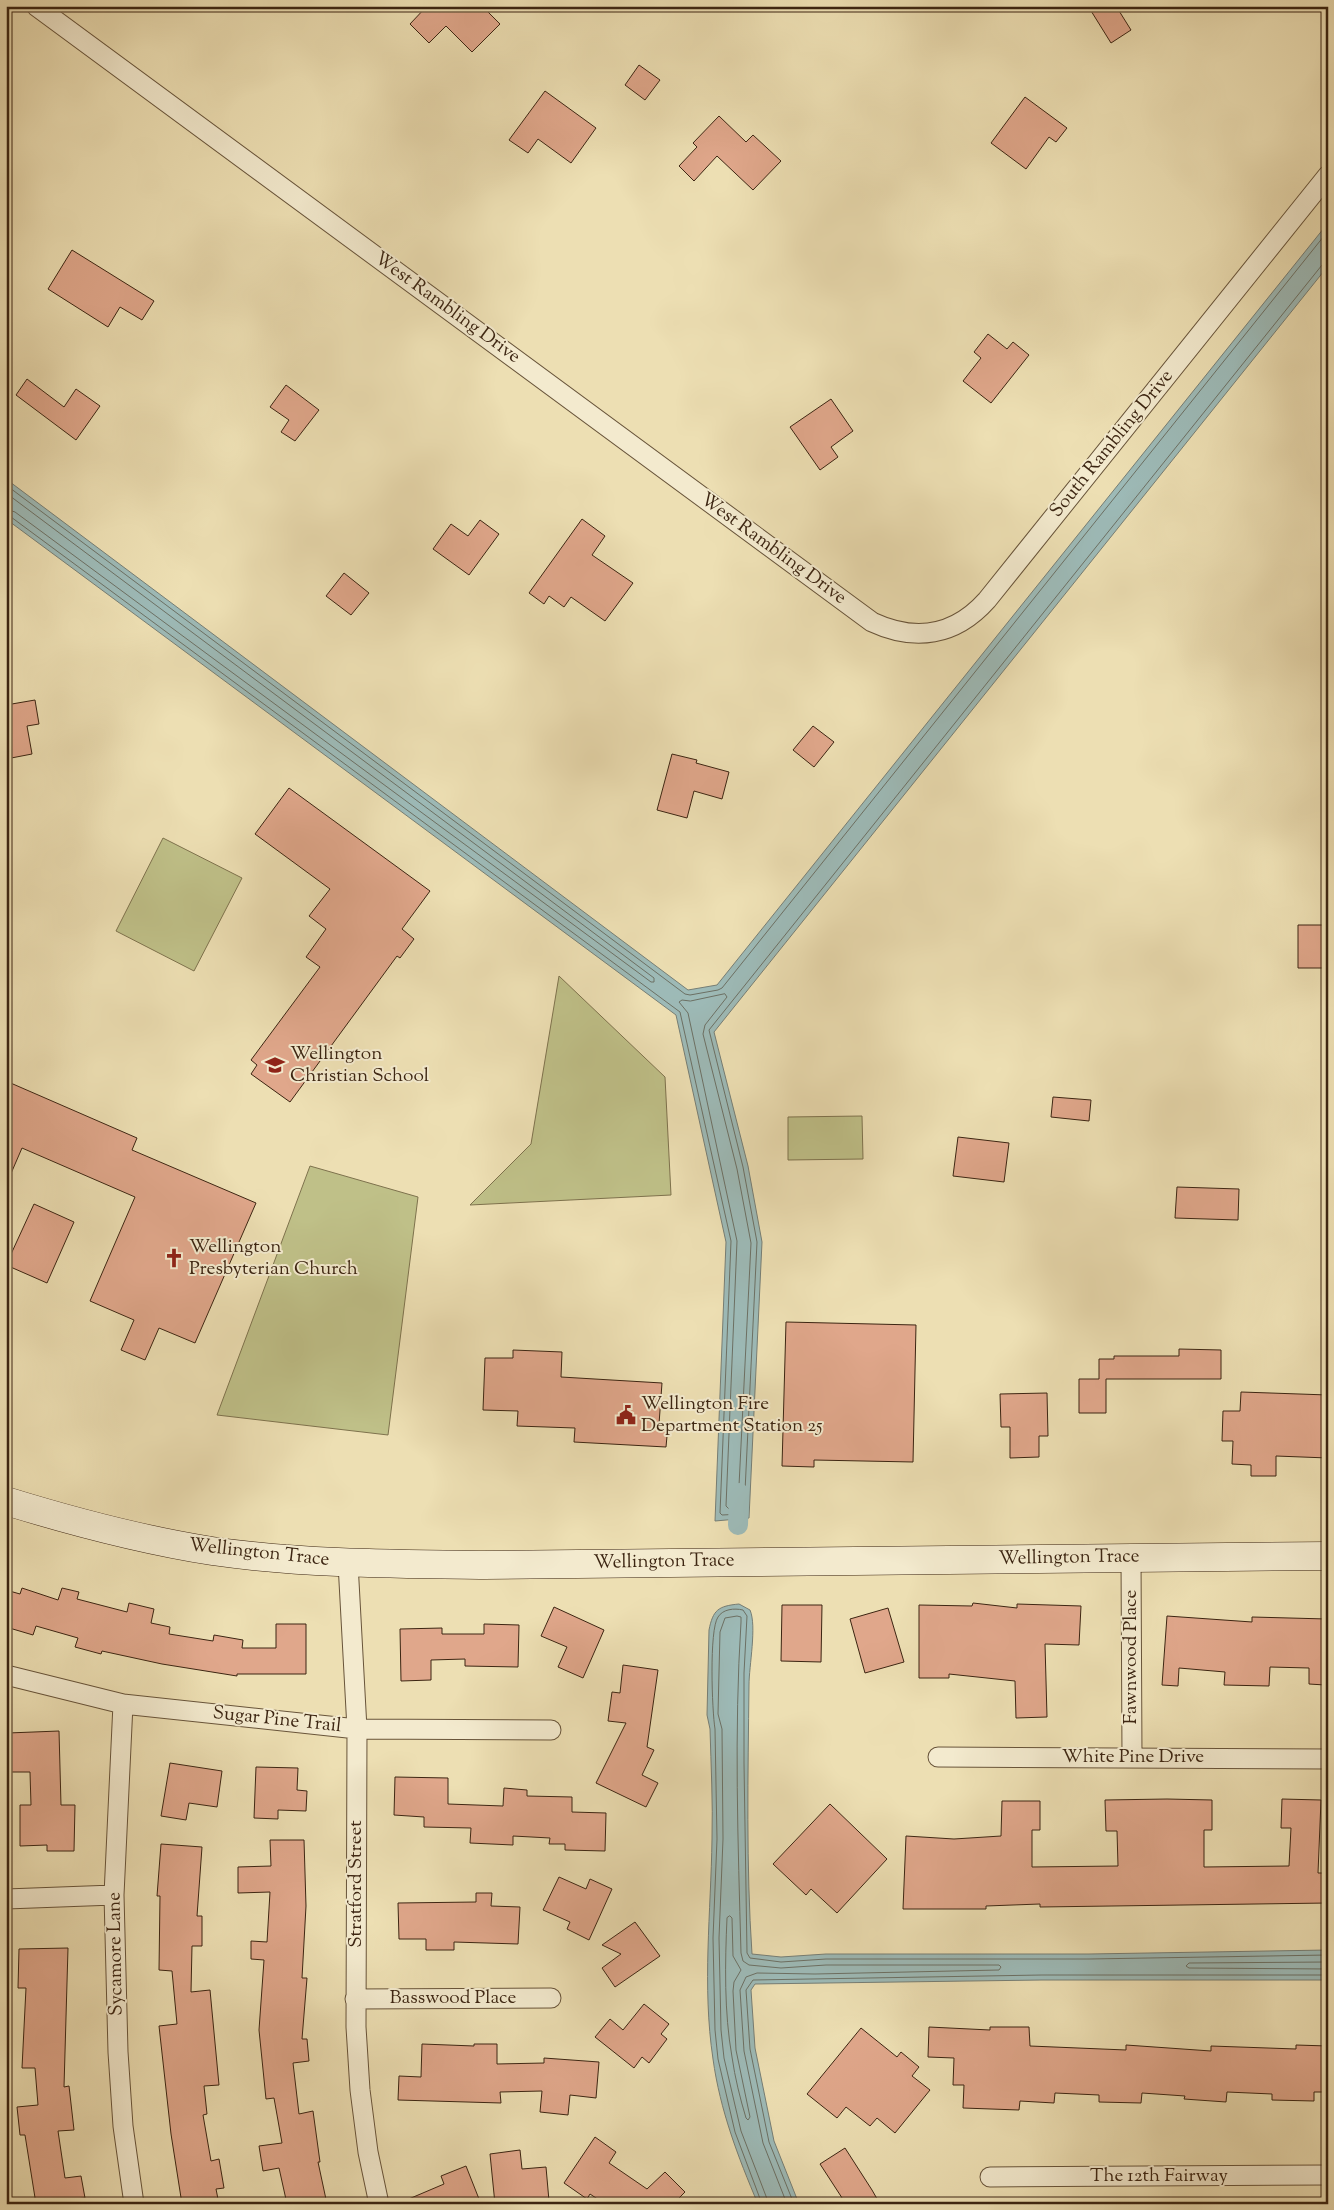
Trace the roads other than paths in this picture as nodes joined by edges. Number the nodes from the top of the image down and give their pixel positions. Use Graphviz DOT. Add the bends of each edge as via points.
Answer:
graph roads {
  1 [pos="36,6"];
  2 [pos="1328,175"];
  3 [pos="858,611"];
  4 [pos="6,1501"];
  5 [pos="1328,1556"];
  6 [pos="1131,1557"];
  7 [pos="348,1562"];
  8 [pos="6,1675"];
  9 [pos="123,1704"];
  10 [pos="357,1729"];
  11 [pos="551,1730"];
  12 [pos="938,1756"];
  13 [pos="1132,1758"];
  14 [pos="1328,1759"];
  15 [pos="114,1896"];
  16 [pos="6,1899"];
  17 [pos="552,1998"];
  18 [pos="355,1999"];
  19 [pos="1328,2175"];
  20 [pos="990,2177"];
  21 [pos="134,2204"];
  22 [pos="379,2204"];
  1 -- 3 [label="street, West Rambling Drive"];
  2 -- 3 [label="street, South Rambling Drive" via="978,610 954,626 925,634 886,628"];
  4 -- 7 [label="street, Wellington Trace" via="140,1538 253,1556"];
  5 -- 6 [label="street, Wellington Trace"];
  6 -- 7 [label="street, Wellington Trace" via="484,1565"];
  6 -- 13 [label="street, Fawnwood Place"];
  7 -- 10 [label="street, Stratford Street"];
  8 -- 9 [label="street, Sugar Pine Trail"];
  9 -- 10 [label="street, Sugar Pine Trail"];
  9 -- 15 [label="street, Sycamore Lane"];
  10 -- 11 [label="street, Sugar Pine Trail"];
  10 -- 18 [label="street, Stratford Street"];
  12 -- 13 [label="street, White Pine Drive"];
  13 -- 14 [label="street, White Pine Drive"];
  15 -- 16 [label="street"];
  15 -- 21 [label="street, Sycamore Lane" via="118,2052"];
  17 -- 18 [label="street, Basswood Place"];
  18 -- 22 [label="street, Stratford Street" via="360,2090"];
  19 -- 20 [label="street, The 12th Fairway"];
}
